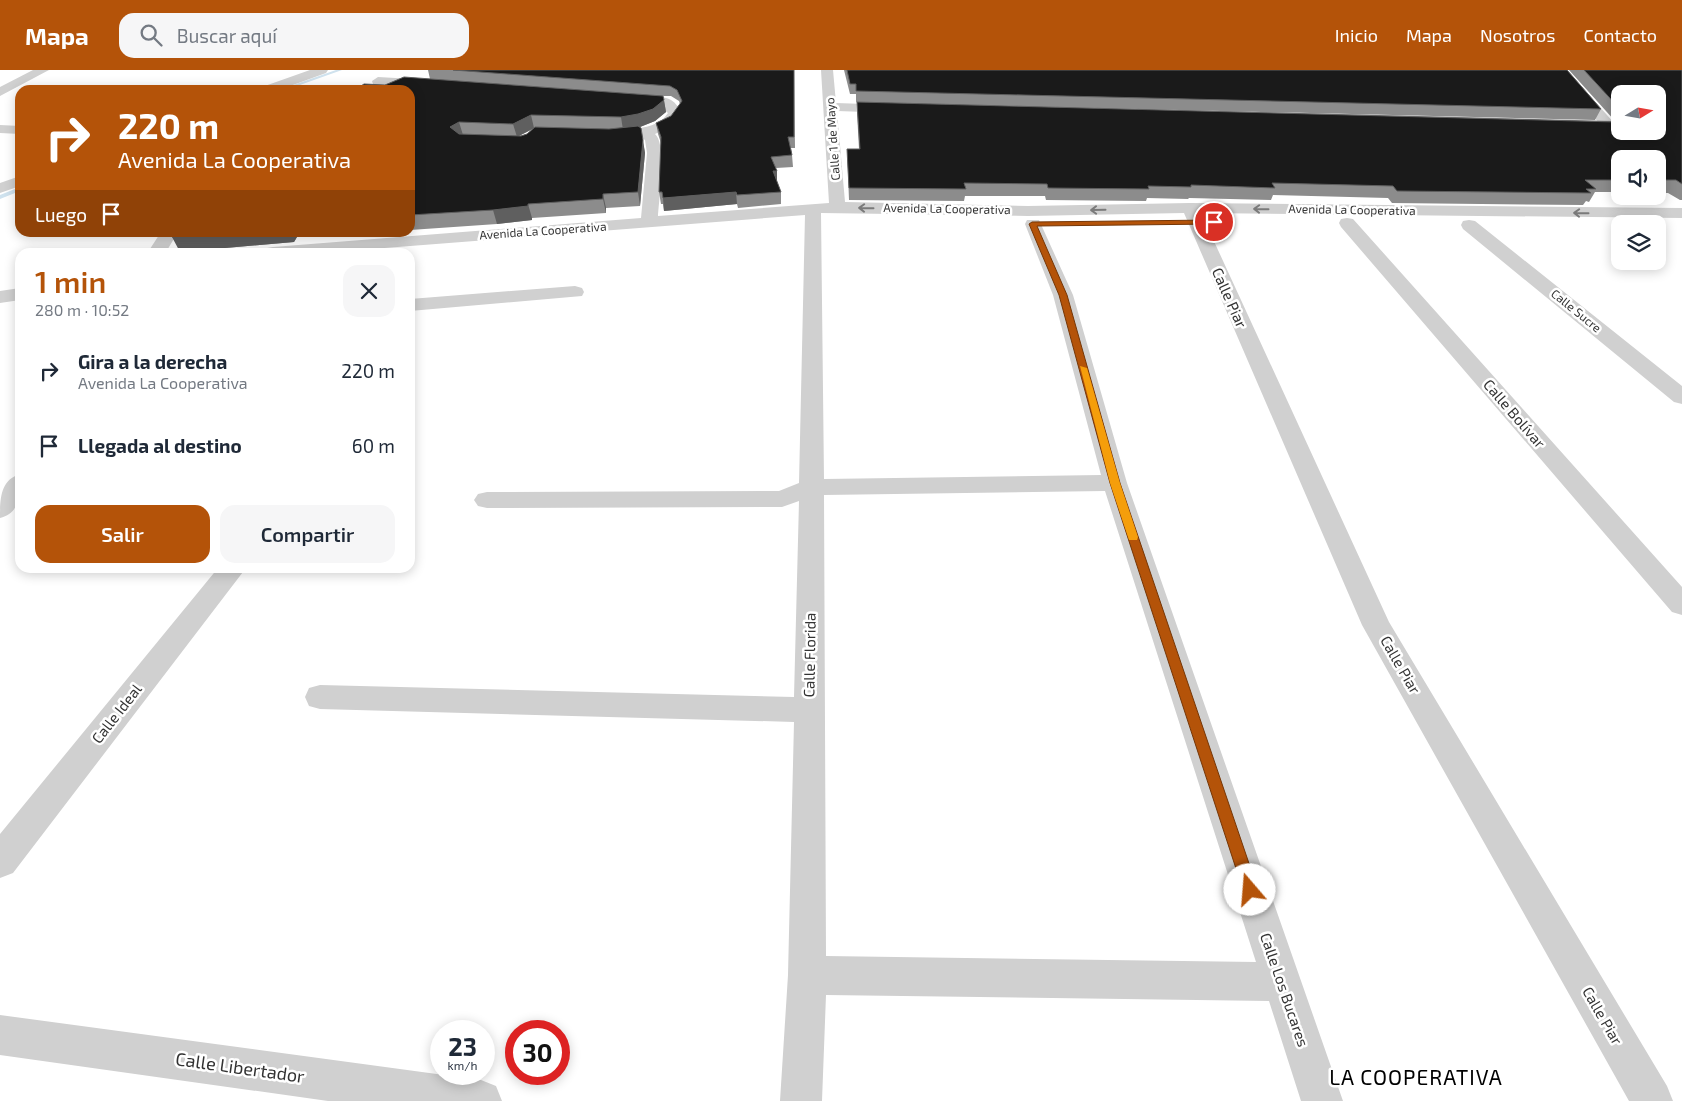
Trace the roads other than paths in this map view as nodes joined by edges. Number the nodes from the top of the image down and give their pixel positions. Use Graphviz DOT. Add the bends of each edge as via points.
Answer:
graph roads {
  1 [pos="43,70"];
  2 [pos="322,70"];
  3 [pos="406,70"];
  4 [pos="827,70"];
  5 [pos="1560,70"];
  6 [pos="378,80"];
  7 [pos="281,85"];
  8 [pos="366,85"];
  9 [pos="447,85"];
  10 [pos="2,89"];
  11 [pos="615,97"];
  12 [pos="831,107"];
  13 [pos="910,109"];
  14 [pos="1590,126"];
  15 [pos="0,129"];
  16 [pos="15,130"];
  17 [pos="643,132"];
  18 [pos="588,135"];
  19 [pos="15,183"];
  20 [pos="0,188"];
  21 [pos="821,212"];
  22 [pos="1192,215"];
  23 [pos="1669,217"];
  24 [pos="649,223"];
  25 [pos="1032,224"];
  26 [pos="1347,224"];
  27 [pos="1469,225"];
  28 [pos="1611,225"];
  29 [pos="1682,225"];
  30 [pos="167,237"];
  31 [pos="160,248"];
  32 [pos="325,248"];
  33 [pos="415,256"];
  34 [pos="15,281"];
  35 [pos="0,283"];
  36 [pos="575,292"];
  37 [pos="15,294"];
  38 [pos="0,296"];
  39 [pos="415,305"];
  40 [pos="1682,397"];
  41 [pos="1115,483"];
  42 [pos="812,487"];
  43 [pos="15,489"];
  44 [pos="487,500"];
  45 [pos="0,510"];
  46 [pos="229,573"];
  47 [pos="1682,606"];
  48 [pos="320,697"];
  49 [pos="809,710"];
  50 [pos="0,861"];
  51 [pos="807,975"];
  52 [pos="1281,982"];
  53 [pos="0,1035"];
  54 [pos="481,1101"];
  55 [pos="801,1101"];
  56 [pos="1322,1101"];
  57 [pos="1652,1101"];
  1 -- 10 [label="street"];
  2 -- 7 [label="street"];
  3 -- 6 [label="street"];
  4 -- 12 [label="street, Calle 1 de Mayo"];
  5 -- 14 [label="street" via="1610,127"];
  6 -- 8 [label="street"];
  6 -- 9 [label="street"];
  11 -- 17 [label="street" via="665,100 672,106 673,119"];
  12 -- 13 [label="street"];
  12 -- 21 [label="street, Calle 1 de Mayo"];
  15 -- 16 [label="street"];
  17 -- 18 [label="street"];
  17 -- 24 [label="street" via="652,138 654,153"];
  19 -- 20 [label="street"];
  22 -- 21 [label="street, Avenida La Cooperativa, one-way" via="1028,211"];
  21 -- 24 [label="street, Avenida La Cooperativa"];
  21 -- 25 [label="street, Avenida La Cooperativa"];
  21 -- 33 [label="street, Avenida La Cooperativa"];
  21 -- 42 [label="street, Calle Florida"];
  23 -- 22 [label="street, Avenida La Cooperativa, one-way"];
  22 -- 25 [label="street, Avenida La Cooperativa"];
  22 -- 26 [label="street, Avenida La Cooperativa"];
  22 -- 57 [label="street, Calle Piar" via="1376,625"];
  23 -- 29 [label="street, Avenida La Cooperativa"];
  24 -- 32 [label="street, Avenida La Cooperativa"];
  25 -- 41 [label="street, Calle Los Bucares" via="1063,295"];
  26 -- 27 [label="street, Avenida La Cooperativa"];
  26 -- 47 [label="street, Calle Bolívar"];
  27 -- 28 [label="street, Avenida La Cooperativa"];
  27 -- 40 [label="street, Calle Sucre"];
  30 -- 31 [label="street"];
  34 -- 35 [label="street"];
  36 -- 39 [label="street"];
  37 -- 38 [label="street"];
  41 -- 42 [label="street"];
  41 -- 52 [label="street, Calle Los Bucares"];
  42 -- 44 [label="street" via="782,499"];
  42 -- 49 [label="street, Calle Florida"];
  43 -- 45 [label="street"];
  46 -- 50 [label="street, Calle Ideal"];
  48 -- 49 [label="street"];
  49 -- 51 [label="street, Calle Florida"];
  51 -- 52 [label="street"];
  51 -- 55 [label="street, Calle Florida"];
  52 -- 56 [label="street, Calle Los Bucares"];
  53 -- 54 [label="street, Calle Libertador"];
}
